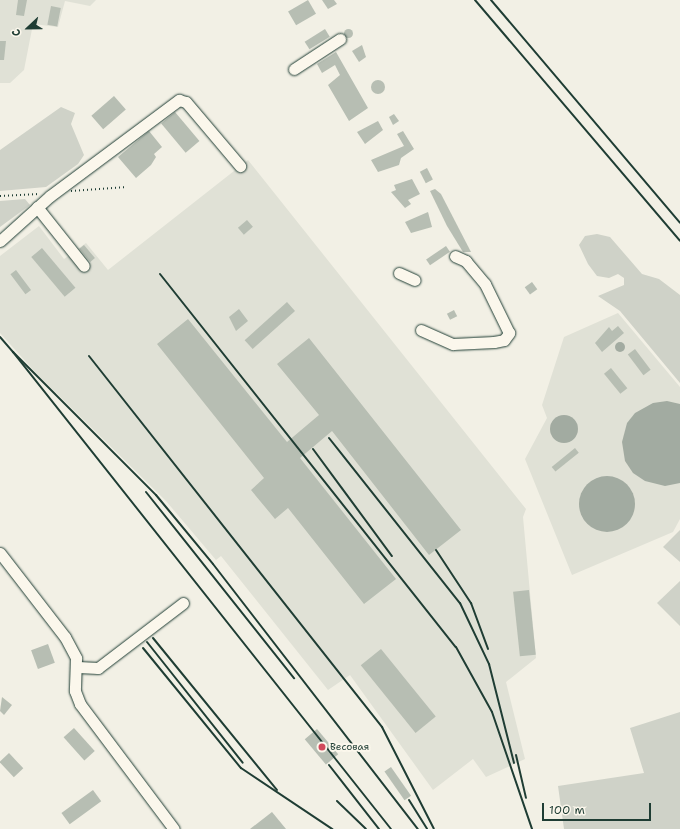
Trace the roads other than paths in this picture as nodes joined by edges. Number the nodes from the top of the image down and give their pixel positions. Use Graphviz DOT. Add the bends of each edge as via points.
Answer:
graph roads {
  1 [pos="340,39"];
  2 [pos="294,69"];
  3 [pos="240,166"];
  4 [pos="37,207"];
  5 [pos="3,238"];
  6 [pos="455,256"];
  7 [pos="84,266"];
  8 [pos="399,273"];
  9 [pos="415,280"];
  10 [pos="420,330"];
  11 [pos="0,553"];
  12 [pos="183,603"];
  13 [pos="78,667"];
  14 [pos="174,829"];
  1 -- 2 [label="street"];
  3 -- 4 [label="street" via="186,102 179,100"];
  4 -- 5 [label="street"];
  4 -- 7 [label="street"];
  6 -- 10 [label="street" via="466,261 485,284 509,333 504,340 494,342 453,344"];
  8 -- 9 [label="street"];
  11 -- 13 [label="street" via="65,637"];
  12 -- 13 [label="street" via="98,668"];
  13 -- 14 [label="street" via="75,691 80,704"];
}
